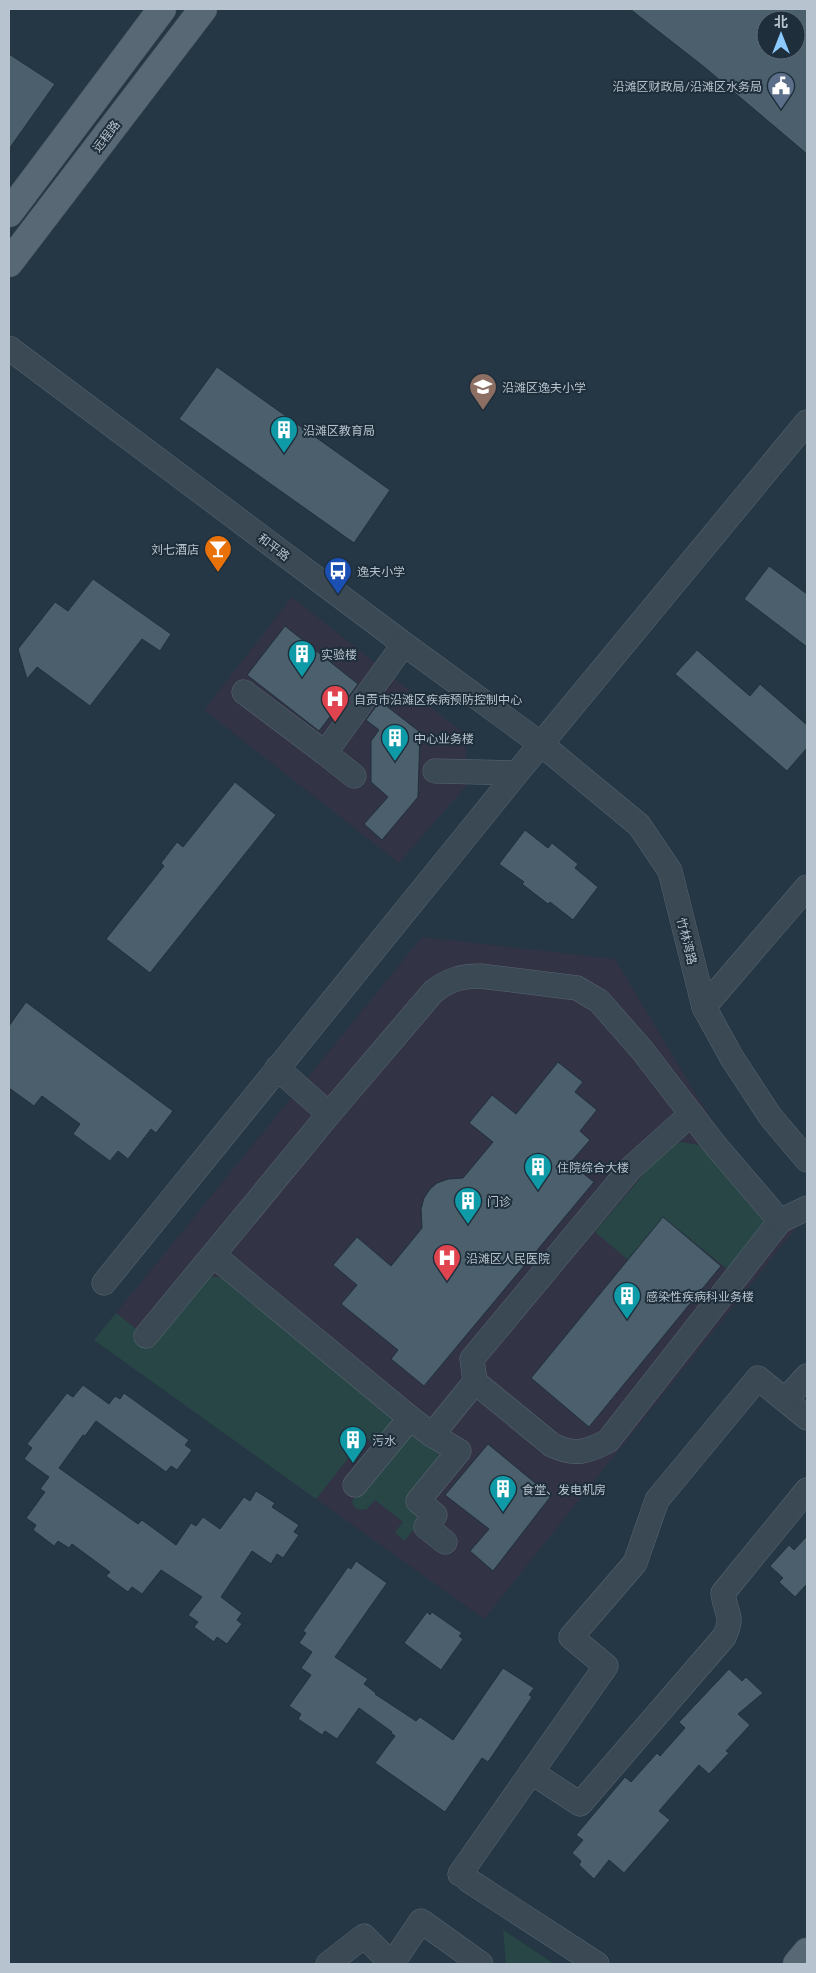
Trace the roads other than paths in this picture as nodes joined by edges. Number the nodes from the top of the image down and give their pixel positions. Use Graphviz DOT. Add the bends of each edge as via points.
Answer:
graph roads {
  1 [pos="162,9"];
  2 [pos="203,9"];
  3 [pos="9,214"];
  4 [pos="9,263"];
  5 [pos="9,348"];
  6 [pos="807,422"];
  7 [pos="404,644"];
  8 [pos="244,692"];
  9 [pos="541,744"];
  10 [pos="324,753"];
  11 [pos="435,771"];
  12 [pos="517,772"];
  13 [pos="354,776"];
  14 [pos="807,887"];
  15 [pos="704,1007"];
  16 [pos="277,1068"];
  17 [pos="329,1114"];
  18 [pos="691,1114"];
  19 [pos="807,1160"];
  20 [pos="807,1208"];
  21 [pos="780,1221"];
  22 [pos="213,1255"];
  23 [pos="104,1283"];
  24 [pos="146,1336"];
  25 [pos="807,1376"];
  26 [pos="475,1382"];
  27 [pos="785,1400"];
  28 [pos="410,1418"];
  29 [pos="807,1418"];
  30 [pos="432,1435"];
  31 [pos="356,1485"];
  32 [pos="807,1490"];
  33 [pos="445,1542"];
  34 [pos="531,1772"];
  35 [pos="807,1952"];
  36 [pos="374,1958"];
  37 [pos="328,1964"];
  38 [pos="481,1964"];
  39 [pos="597,1964"];
  40 [pos="797,1964"];
  1 -- 3 [label="main road"];
  2 -- 4 [label="main road, 远程路"];
  5 -- 7 [label="street, 和平路"];
  6 -- 9 [label="street"];
  7 -- 9 [label="street, 和平路"];
  7 -- 10 [label="street"];
  8 -- 10 [label="street"];
  9 -- 12 [label="street"];
  9 -- 15 [label="street, 竹林湾路" via="639,825 670,871"];
  10 -- 13 [label="street"];
  11 -- 12 [label="street"];
  12 -- 16 [label="street"];
  14 -- 15 [label="street"];
  15 -- 19 [label="street, 竹林湾路" via="770,1116"];
  16 -- 17 [label="street"];
  16 -- 23 [label="street"];
  17 -- 18 [label="street" via="433,992 444,983 464,976 578,988 587,993 599,1001 642,1050"];
  17 -- 22 [label="street"];
  18 -- 21 [label="street"];
  18 -- 26 [label="street" via="630,1169 472,1359"];
  20 -- 21 [label="street"];
  21 -- 26 [label="street" via="608,1441 592,1450 564,1451 552,1445"];
  22 -- 24 [label="street"];
  22 -- 28 [label="street"];
  25 -- 27 [label="street"];
  26 -- 30 [label="street"];
  27 -- 29 [label="street"];
  27 -- 34 [label="street" via="758,1378 657,1500 634,1563 571,1637 606,1666"];
  28 -- 30 [label="street"];
  28 -- 31 [label="street"];
  30 -- 33 [label="street" via="458,1451 418,1501 435,1515 426,1527"];
  32 -- 34 [label="street" via="723,1593 731,1624 724,1637 580,1804"];
  34 -- 39 [label="street" via="464,1877"];
  35 -- 40 [label="main road"];
  36 -- 37 [label="street" via="364,1936"];
  36 -- 38 [label="street" via="392,1964 421,1921"];
}
